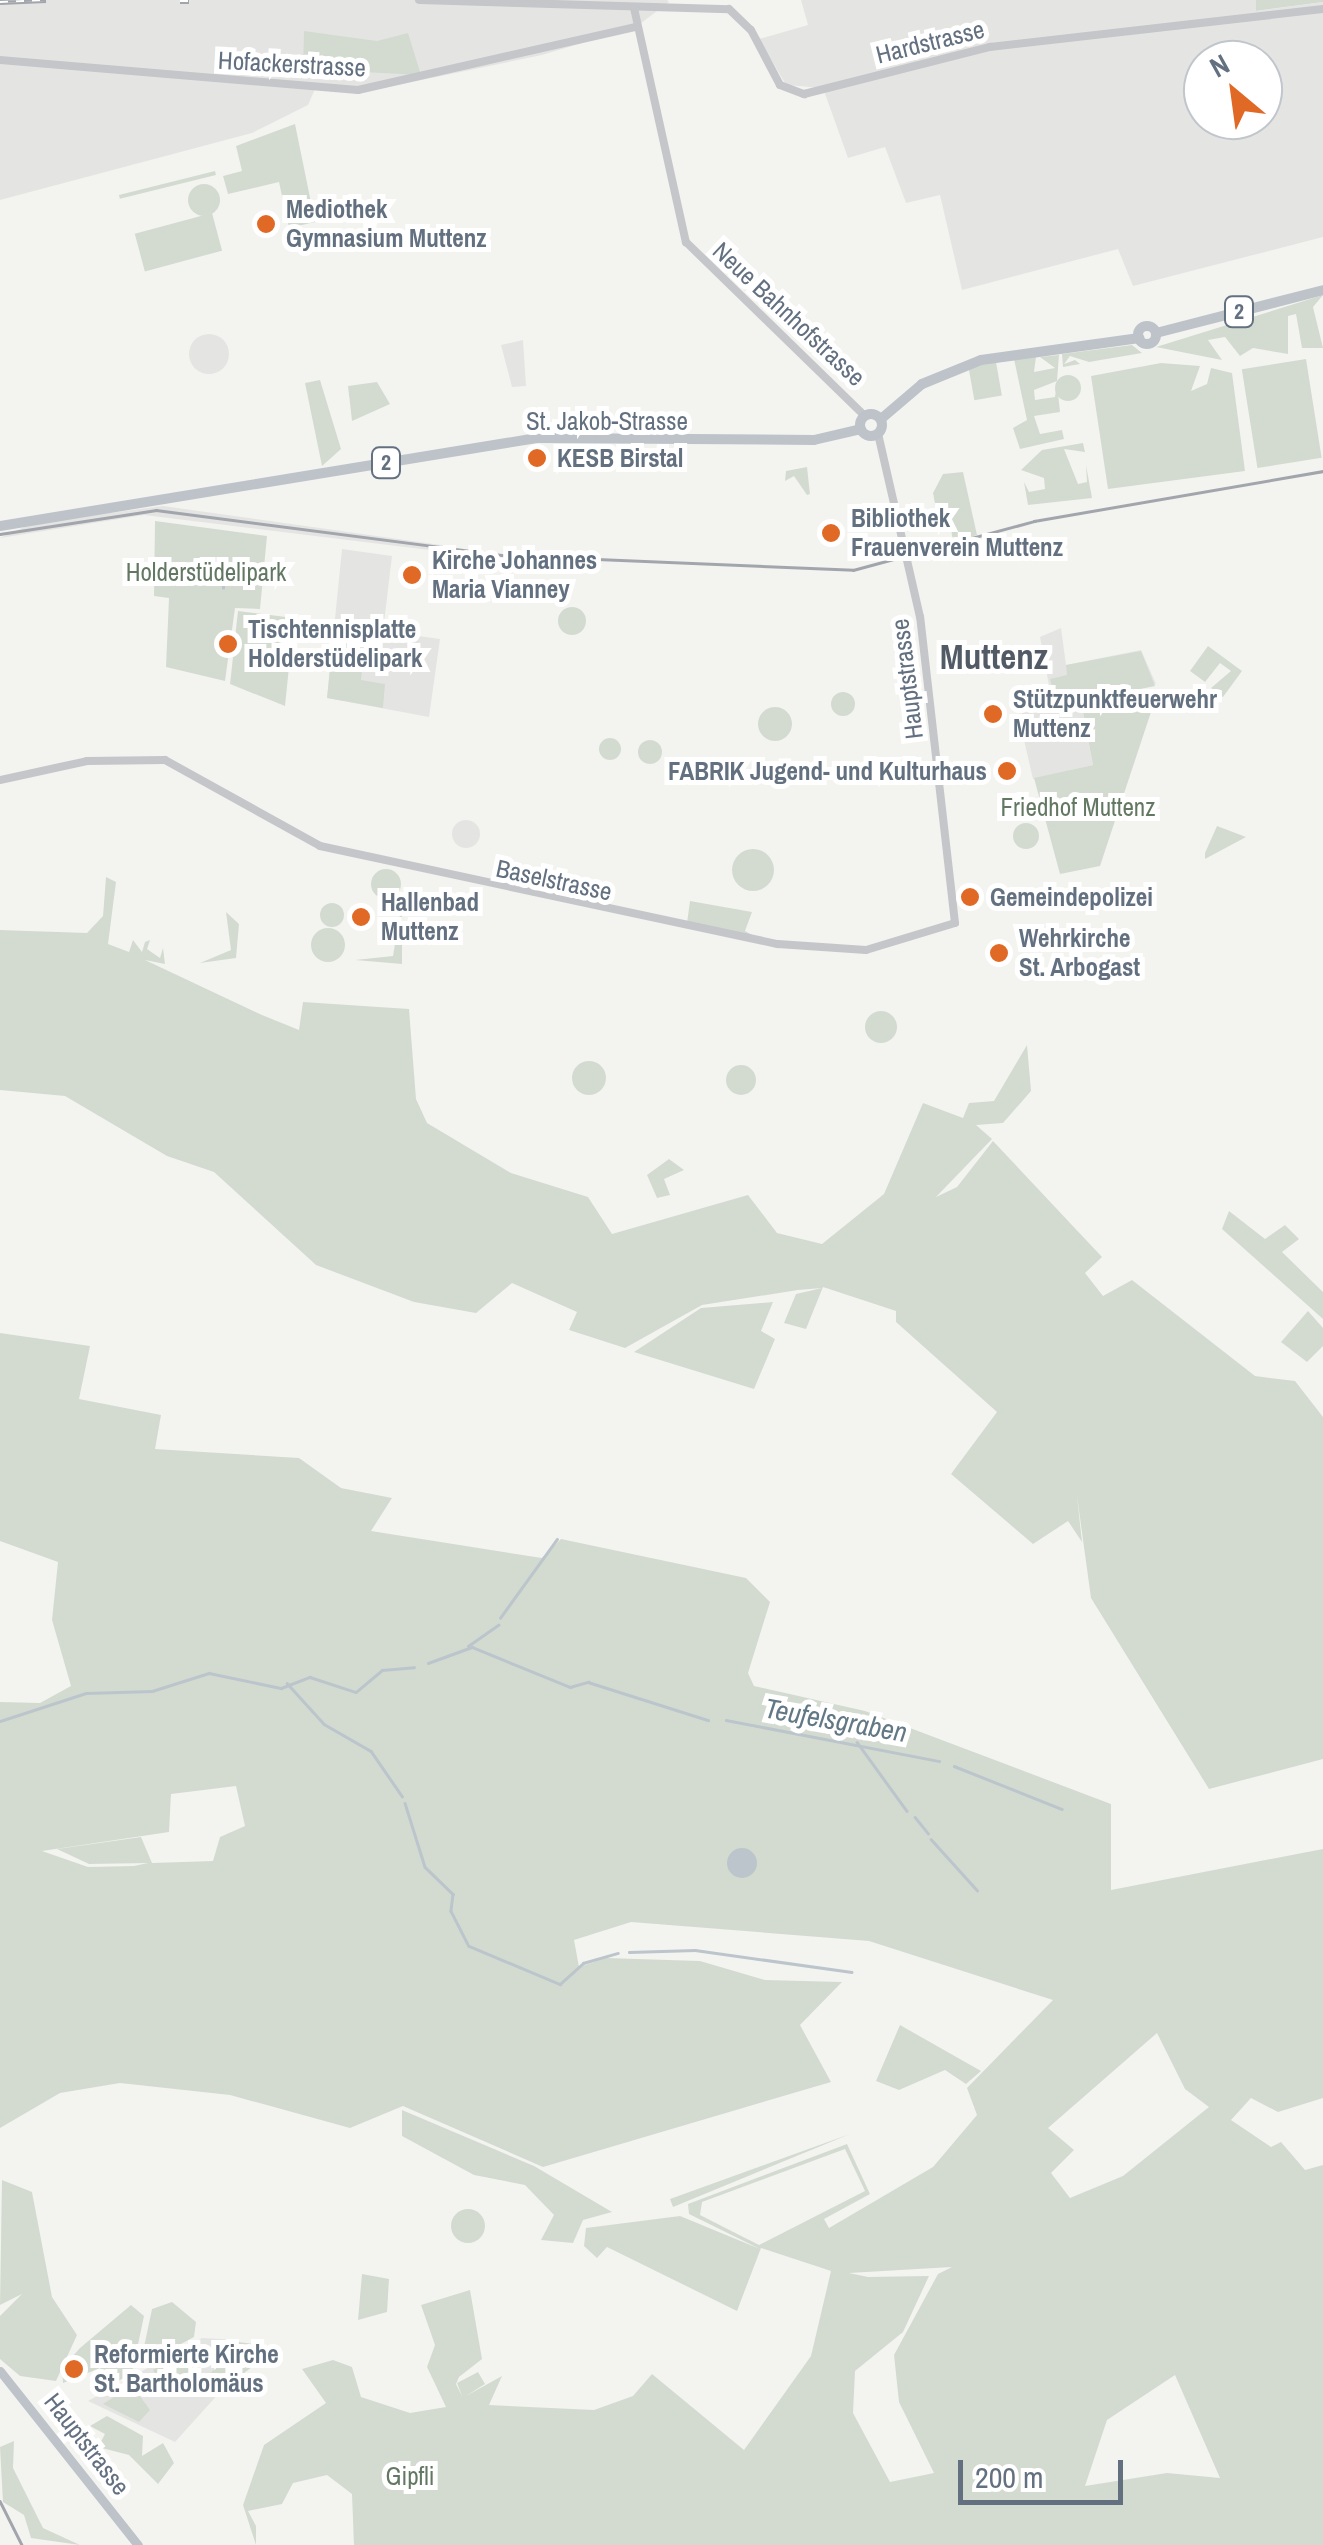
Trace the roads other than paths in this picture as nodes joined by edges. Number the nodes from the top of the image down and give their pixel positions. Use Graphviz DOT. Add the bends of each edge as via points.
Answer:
graph roads {
  1 [pos="419,0"];
  2 [pos="634,8"];
  3 [pos="1323,10"];
  4 [pos="636,27"];
  5 [pos="0,60"];
  6 [pos="1323,290"];
  7 [pos="865,416"];
  8 [pos="881,420"];
  9 [pos="861,430"];
  10 [pos="878,434"];
  11 [pos="0,526"];
  12 [pos="0,780"];
  13 [pos="955,923"];
  14 [pos="0,2371"];
  15 [pos="138,2545"];
  1 -- 2 [label="street"];
  2 -- 3 [label="street, Hardstrasse" via="737,13 788,90 814,93 990,47"];
  2 -- 4 [label="street, Neue Bahnhofstrasse"];
  4 -- 5 [label="street, Hofackerstrasse" via="358,90"];
  4 -- 7 [label="street, Neue Bahnhofstrasse" via="686,242"];
  6 -- 8 [label="main road, 2" via="1156,333 1145,326 1138,338 981,360 922,384"];
  7 -- 8 [label="main road"];
  7 -- 9 [label="main road"];
  8 -- 10 [label="main road"];
  9 -- 10 [label="main road"];
  9 -- 11 [label="main road, St. Jakob-Strasse / 2" via="814,440 515,440"];
  10 -- 13 [label="street, Hauptstrasse" via="920,617"];
  12 -- 13 [label="street, Baselstrasse" via="87,761 165,760 320,846 538,898 847,951"];
  14 -- 15 [label="main road, Hauptstrasse"];
}
